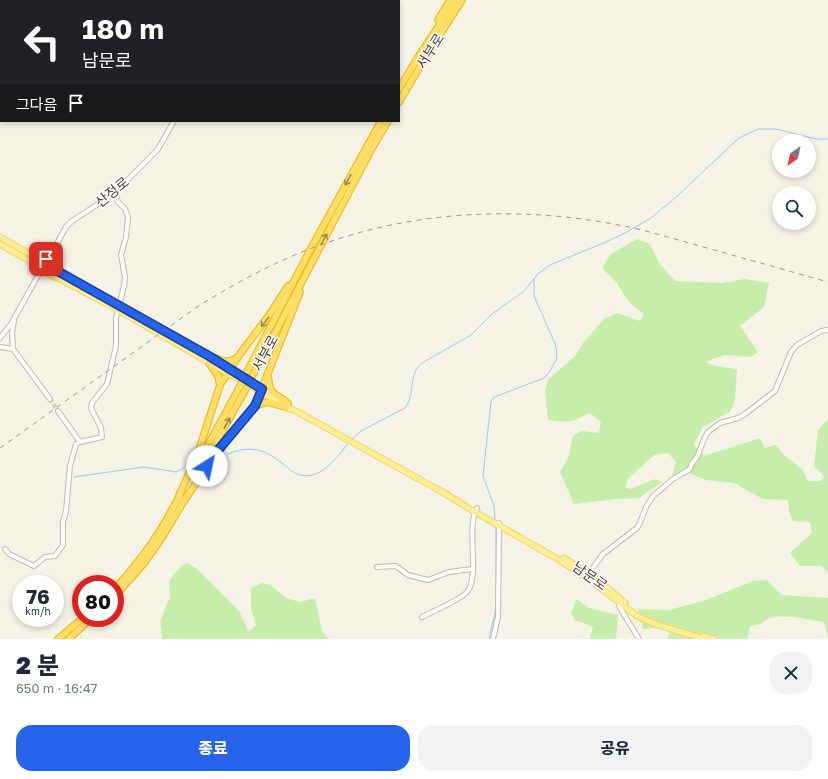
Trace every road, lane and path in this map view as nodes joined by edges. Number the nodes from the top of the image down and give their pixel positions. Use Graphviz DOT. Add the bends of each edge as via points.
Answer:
graph roads {
  1 [pos="450,0"];
  2 [pos="456,0"];
  3 [pos="462,0"];
  4 [pos="466,0"];
  5 [pos="416,58"];
  6 [pos="425,58"];
  7 [pos="400,87"];
  8 [pos="400,100"];
  9 [pos="173,122"];
  10 [pos="379,122"];
  11 [pos="387,122"];
  12 [pos="115,193"];
  13 [pos="2,242"];
  14 [pos="308,254"];
  15 [pos="315,257"];
  16 [pos="40,260"];
  17 [pos="48,260"];
  18 [pos="52,267"];
  19 [pos="41,271"];
  20 [pos="118,308"];
  21 [pos="14,318"];
  22 [pos="828,330"];
  23 [pos="0,338"];
  24 [pos="0,347"];
  25 [pos="13,348"];
  26 [pos="237,358"];
  27 [pos="209,359"];
  28 [pos="228,371"];
  29 [pos="267,377"];
  30 [pos="220,385"];
  31 [pos="261,391"];
  32 [pos="50,399"];
  33 [pos="255,406"];
  34 [pos="287,406"];
  35 [pos="58,411"];
  36 [pos="80,442"];
  37 [pos="181,500"];
  38 [pos="476,510"];
  39 [pos="496,522"];
  40 [pos="6,548"];
  41 [pos="377,567"];
  42 [pos="472,568"];
  43 [pos="587,575"];
  44 [pos="124,578"];
  45 [pos="124,586"];
  46 [pos="621,602"];
  47 [pos="422,617"];
  48 [pos="72,627"];
  49 [pos="82,627"];
  50 [pos="58,639"];
  51 [pos="69,639"];
  52 [pos="493,639"];
  53 [pos="638,639"];
  54 [pos="706,639"];
  55 [pos="714,639"];
  1 -- 5 [label="highway"];
  2 -- 5 [label="highway, 서부로"];
  3 -- 6 [label="highway, 서부로"];
  4 -- 6 [label="highway"];
  5 -- 7 [label="highway, 서부로"];
  6 -- 8 [label="highway, 서부로"];
  9 -- 12 [label="street, 산정로" via="158,149"];
  10 -- 14 [label="highway, 서부로, one-way"];
  15 -- 11 [label="highway, 서부로, one-way"];
  12 -- 17 [label="street, 산정로" via="66,227"];
  12 -- 20 [label="street" via="128,217 121,255 125,277"];
  13 -- 16 [label="main road, 남문로"];
  13 -- 19 [label="main road, 남문로"];
  14 -- 26 [label="highway, one-way" via="270,314"];
  14 -- 37 [label="highway, 서부로, bridge"];
  15 -- 29 [label="highway"];
  37 -- 15 [label="highway, 서부로, one-way, bridge" via="243,394"];
  16 -- 17 [label="main road, 남문로"];
  16 -- 19 [label="main road" via="38,263"];
  17 -- 18 [label="main road"];
  18 -- 19 [label="main road" via="50,271"];
  18 -- 20 [label="main road, 남문로"];
  19 -- 20 [label="main road, 남문로"];
  19 -- 21 [label="street"];
  20 -- 27 [label="main road, 남문로"];
  20 -- 36 [label="street" via="116,346 110,374 107,384 91,408 102,436"];
  21 -- 23 [label="street"];
  21 -- 25 [label="street"];
  22 -- 43 [label="street" via="821,330 797,345 791,352 775,391 745,414 720,423 708,432 690,470 653,496 637,528 603,554"];
  24 -- 25 [label="street"];
  25 -- 32 [label="street"];
  26 -- 27 [label="highway" via="227,362 215,357"];
  26 -- 28 [label="highway"];
  27 -- 28 [label="main road, 남문로"];
  27 -- 30 [label="highway"];
  28 -- 30 [label="highway"];
  28 -- 31 [label="main road, 남문로"];
  29 -- 31 [label="highway"];
  29 -- 34 [label="highway" via="270,388 286,401"];
  30 -- 37 [label="highway"];
  31 -- 33 [label="highway"];
  31 -- 34 [label="main road, 남문로"];
  33 -- 34 [label="highway" via="267,402"];
  33 -- 37 [label="highway"];
  34 -- 38 [label="main road, 남문로"];
  35 -- 36 [label="street"];
  36 -- 40 [label="street" via="75,447 70,466 63,543 60,551 55,556 45,557 34,566 9,554"];
  37 -- 44 [label="highway, 서부로"];
  37 -- 45 [label="highway, 서부로" via="163,536"];
  38 -- 39 [label="main road, 남문로"];
  38 -- 42 [label="street" via="472,519"];
  39 -- 43 [label="main road, 남문로"];
  39 -- 52 [label="street" via="498,617"];
  41 -- 42 [label="street" via="396,566 408,575 428,580 449,572"];
  42 -- 47 [label="street" via="472,584 465,594"];
  43 -- 46 [label="main road, 남문로"];
  46 -- 53 [label="street" via="620,608"];
  46 -- 54 [label="main road, 남문로" via="632,613 646,621"];
  46 -- 55 [label="main road, 남문로" via="654,621"];
  48 -- 50 [label="highway"];
  49 -- 51 [label="highway"];
}
